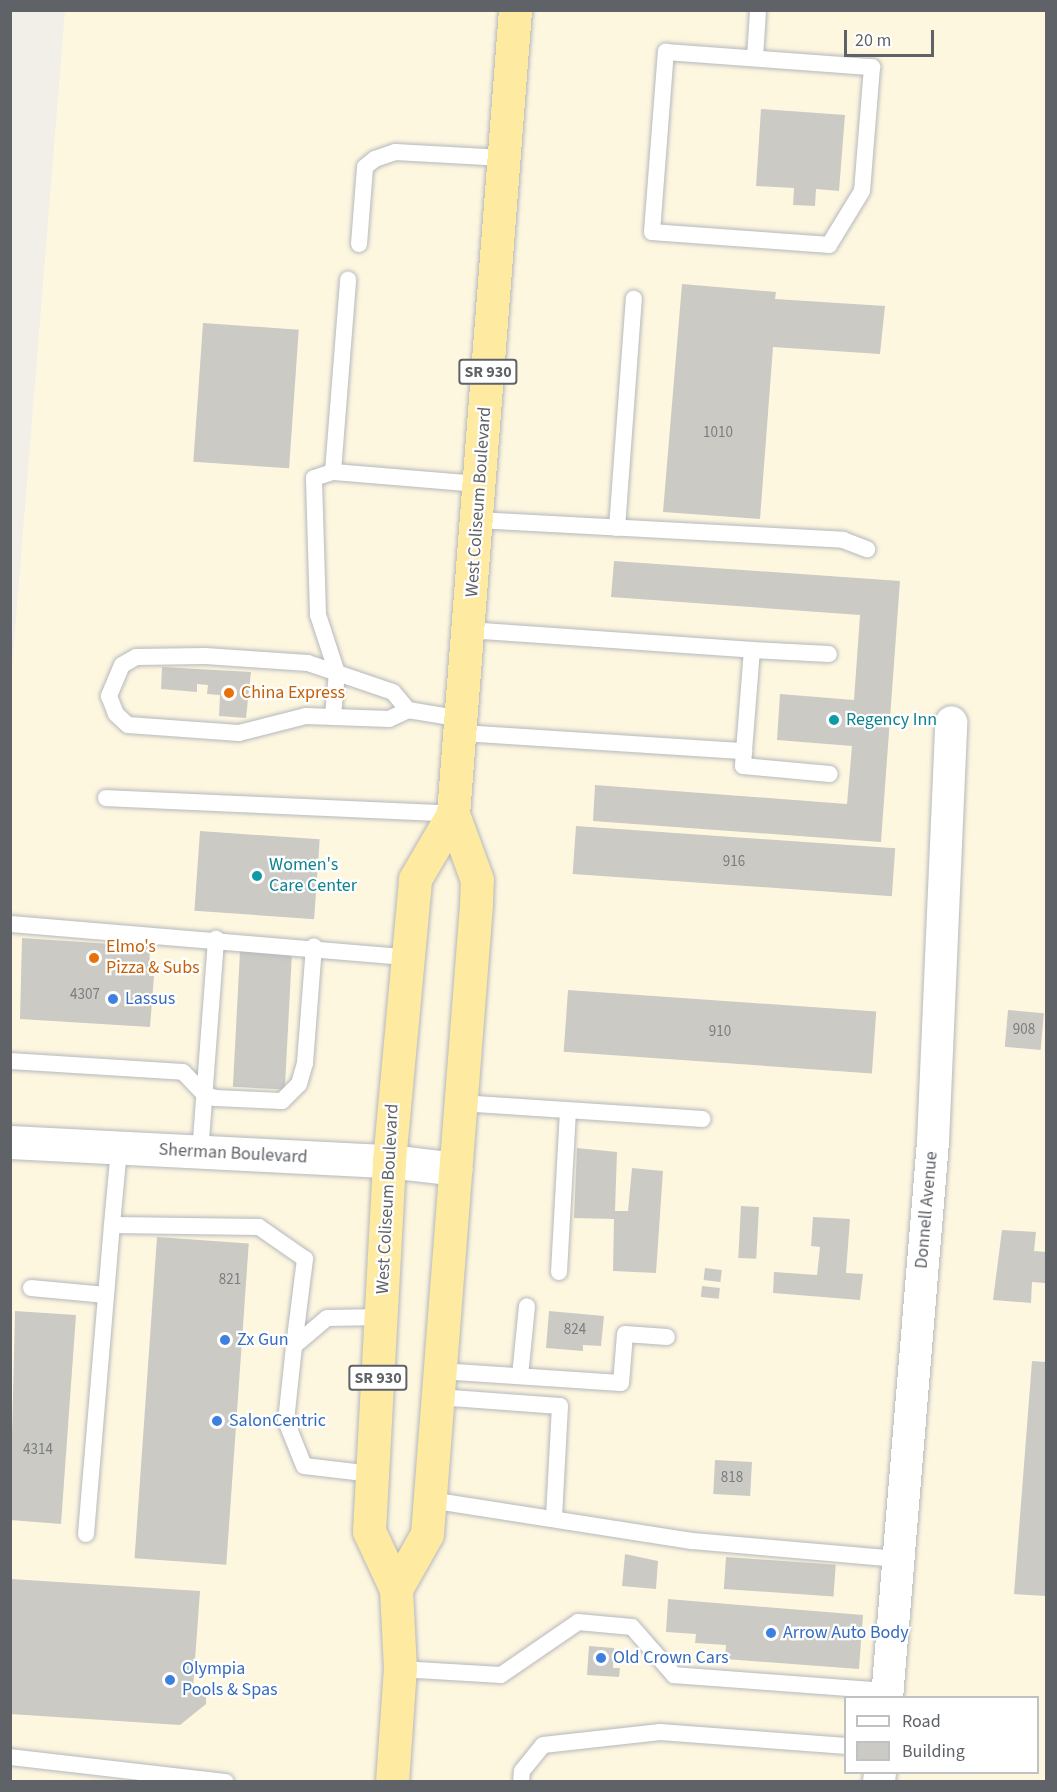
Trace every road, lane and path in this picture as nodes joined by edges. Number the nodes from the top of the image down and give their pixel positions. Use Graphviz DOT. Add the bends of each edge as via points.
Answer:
graph roads {
  1 [pos="515,10"];
  2 [pos="758,10"];
  3 [pos="755,58"];
  4 [pos="504,158"];
  5 [pos="359,244"];
  6 [pos="348,280"];
  7 [pos="634,299"];
  8 [pos="333,472"];
  9 [pos="480,483"];
  10 [pos="477,520"];
  11 [pos="617,528"];
  12 [pos="867,549"];
  13 [pos="469,630"];
  14 [pos="752,650"];
  15 [pos="829,654"];
  16 [pos="337,673"];
  17 [pos="408,710"];
  18 [pos="333,715"];
  19 [pos="951,722"];
  20 [pos="462,726"];
  21 [pos="744,751"];
  22 [pos="831,774"];
  23 [pos="106,798"];
  24 [pos="453,814"];
  25 [pos="10,924"];
  26 [pos="216,939"];
  27 [pos="314,946"];
  28 [pos="406,957"];
  29 [pos="10,1061"];
  30 [pos="204,1094"];
  31 [pos="461,1103"];
  32 [pos="568,1111"];
  33 [pos="702,1119"];
  34 [pos="10,1142"];
  35 [pos="119,1149"];
  36 [pos="200,1153"];
  37 [pos="388,1161"];
  38 [pos="456,1169"];
  39 [pos="112,1225"];
  40 [pos="559,1272"];
  41 [pos="31,1288"];
  42 [pos="106,1296"];
  43 [pos="526,1306"];
  44 [pos="381,1317"];
  45 [pos="668,1336"];
  46 [pos="294,1346"];
  47 [pos="520,1376"];
  48 [pos="439,1384"];
  49 [pos="372,1474"];
  50 [pos="430,1500"];
  51 [pos="554,1518"];
  52 [pos="86,1534"];
  53 [pos="898,1559"];
  54 [pos="396,1589"];
  55 [pos="400,1669"];
  56 [pos="887,1694"];
  57 [pos="844,1746"];
  58 [pos="10,1757"];
  59 [pos="226,1782"];
  60 [pos="392,1782"];
  61 [pos="521,1782"];
  1 -- 4 [label="highway, West Coliseum Boulevard / SR 930"];
  2 -- 3 [label="lane"];
  3 -- 3 [label="lane" via="666,52 652,232 829,245 862,191 872,67"];
  4 -- 5 [label="lane" via="395,152 375,159 365,167"];
  4 -- 9 [label="highway, West Coliseum Boulevard / SR 930"];
  6 -- 8 [label="lane"];
  7 -- 11 [label="lane"];
  8 -- 9 [label="lane"];
  8 -- 16 [label="lane" via="314,478 312,504 318,615"];
  9 -- 10 [label="highway, West Coliseum Boulevard / SR 930"];
  10 -- 11 [label="lane"];
  10 -- 13 [label="highway, West Coliseum Boulevard / SR 930"];
  11 -- 12 [label="lane" via="843,540"];
  13 -- 14 [label="lane"];
  13 -- 20 [label="highway, West Coliseum Boulevard / SR 930"];
  14 -- 15 [label="lane"];
  14 -- 21 [label="lane"];
  16 -- 17 [label="lane" via="393,692"];
  16 -- 18 [label="lane"];
  16 -- 18 [label="lane" via="308,663 205,656 136,657 123,665 109,696 116,714 128,725 239,733 306,716"];
  17 -- 18 [label="lane" via="389,719"];
  17 -- 20 [label="lane"];
  19 -- 53 [label="street, Donnell Avenue" via="933,1142"];
  20 -- 21 [label="lane"];
  20 -- 24 [label="highway, West Coliseum Boulevard / SR 930"];
  21 -- 22 [label="lane" via="743,766"];
  23 -- 24 [label="lane"];
  24 -- 28 [label="highway, West Coliseum Boulevard / SR 930" via="415,879"];
  24 -- 31 [label="highway, West Coliseum Boulevard / SR 930" via="477,880"];
  25 -- 26 [label="lane"];
  26 -- 27 [label="lane"];
  26 -- 30 [label="lane"];
  27 -- 28 [label="lane"];
  27 -- 30 [label="lane" via="305,1063 291,1096 282,1101"];
  28 -- 37 [label="highway, West Coliseum Boulevard / SR 930"];
  29 -- 30 [label="lane" via="183,1072"];
  30 -- 36 [label="lane"];
  31 -- 32 [label="lane"];
  31 -- 38 [label="highway, West Coliseum Boulevard / SR 930"];
  32 -- 33 [label="lane"];
  32 -- 40 [label="lane"];
  34 -- 35 [label="main road, Sherman Boulevard"];
  35 -- 36 [label="main road, Sherman Boulevard"];
  35 -- 39 [label="lane"];
  36 -- 37 [label="main road, Sherman Boulevard"];
  37 -- 38 [label="main road, Sherman Boulevard"];
  37 -- 44 [label="highway, West Coliseum Boulevard / SR 930"];
  38 -- 48 [label="highway, West Coliseum Boulevard / SR 930"];
  39 -- 42 [label="lane"];
  39 -- 46 [label="lane" via="259,1227 305,1259"];
  41 -- 42 [label="lane"];
  42 -- 52 [label="lane"];
  43 -- 47 [label="lane"];
  44 -- 46 [label="lane" via="327,1318"];
  44 -- 49 [label="highway, West Coliseum Boulevard / SR 930"];
  45 -- 47 [label="lane" via="625,1334 621,1383"];
  46 -- 49 [label="lane" via="286,1421 304,1467"];
  47 -- 48 [label="lane"];
  48 -- 50 [label="highway, West Coliseum Boulevard / SR 930"];
  48 -- 51 [label="lane" via="560,1406"];
  49 -- 54 [label="highway, West Coliseum Boulevard / SR 930" via="369,1531"];
  50 -- 51 [label="lane"];
  50 -- 54 [label="highway, West Coliseum Boulevard / SR 930" via="427,1534"];
  51 -- 53 [label="lane" via="692,1541"];
  53 -- 56 [label="street, Donnell Avenue"];
  54 -- 55 [label="highway, West Coliseum Boulevard / SR 930"];
  55 -- 56 [label="lane" via="501,1675 578,1622 632,1627 674,1675"];
  55 -- 60 [label="highway, West Coliseum Boulevard / SR 930"];
  57 -- 61 [label="lane" via="660,1732 543,1745 522,1771"];
  58 -- 59 [label="lane"];
}
